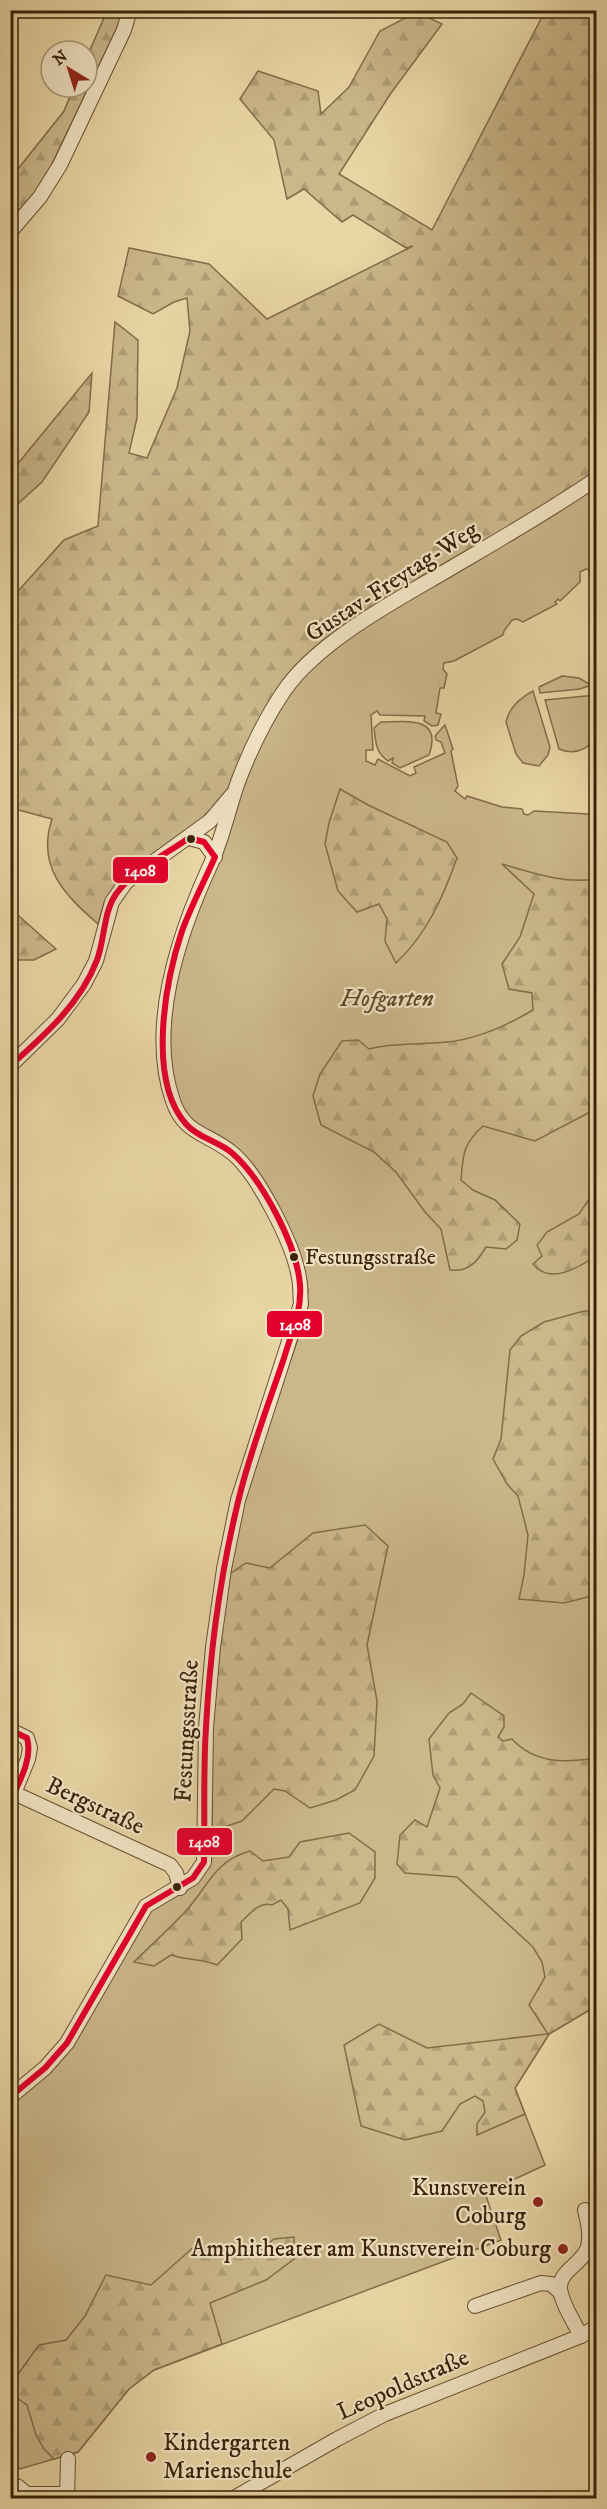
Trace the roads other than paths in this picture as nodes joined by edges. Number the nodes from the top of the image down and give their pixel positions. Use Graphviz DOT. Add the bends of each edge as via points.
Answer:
graph roads {
  1 [pos="130,10"];
  2 [pos="10,232"];
  3 [pos="597,478"];
  4 [pos="235,791"];
  5 [pos="189,838"];
  6 [pos="214,857"];
  7 [pos="10,1066"];
  8 [pos="10,1731"];
  9 [pos="13,1798"];
  10 [pos="180,1888"];
  11 [pos="10,2097"];
  12 [pos="585,2210"];
  13 [pos="560,2292"];
  14 [pos="475,2306"];
  15 [pos="597,2327"];
  16 [pos="581,2336"];
  17 [pos="68,2459"];
  18 [pos="17,2486"];
  19 [pos="67,2496"];
  20 [pos="38,2497"];
  21 [pos="234,2499"];
  1 -- 2 [label="street" via="60,165 40,197"];
  3 -- 4 [label="street, Gustav-Freytag-Weg" via="376,613 305,665 266,720"];
  4 -- 5 [label="street, Gustav-Freytag-Weg" via="210,821"];
  4 -- 6 [label="street, Gustav-Freytag-Weg"];
  5 -- 6 [label="street" via="204,843"];
  5 -- 7 [label="street, Gustav-Freytag-Weg" via="126,882 115,896 96,961 84,984 58,1019"];
  6 -- 10 [label="street, Festungsstraße" via="182,933 168,994 163,1043 166,1075 184,1124 229,1150 257,1185 292,1253 301,1304 235,1515 213,1647 207,1716 204,1862 198,1873"];
  8 -- 9 [label="street, Bergstraße" via="22,1734 30,1743"];
  9 -- 10 [label="street, Bergstraße" via="170,1865"];
  10 -- 11 [label="street, Festungsstraße" via="146,1906 68,2043"];
  12 -- 13 [label="street" via="590,2233 587,2248 562,2277"];
  13 -- 14 [label="street" via="551,2284 541,2283"];
  13 -- 16 [label="street"];
  15 -- 16 [label="street, Leopoldstraße"];
  16 -- 21 [label="street, Leopoldstraße" via="385,2414"];
  17 -- 19 [label="street"];
  18 -- 20 [label="street"];
  19 -- 20 [label="street"];
}
